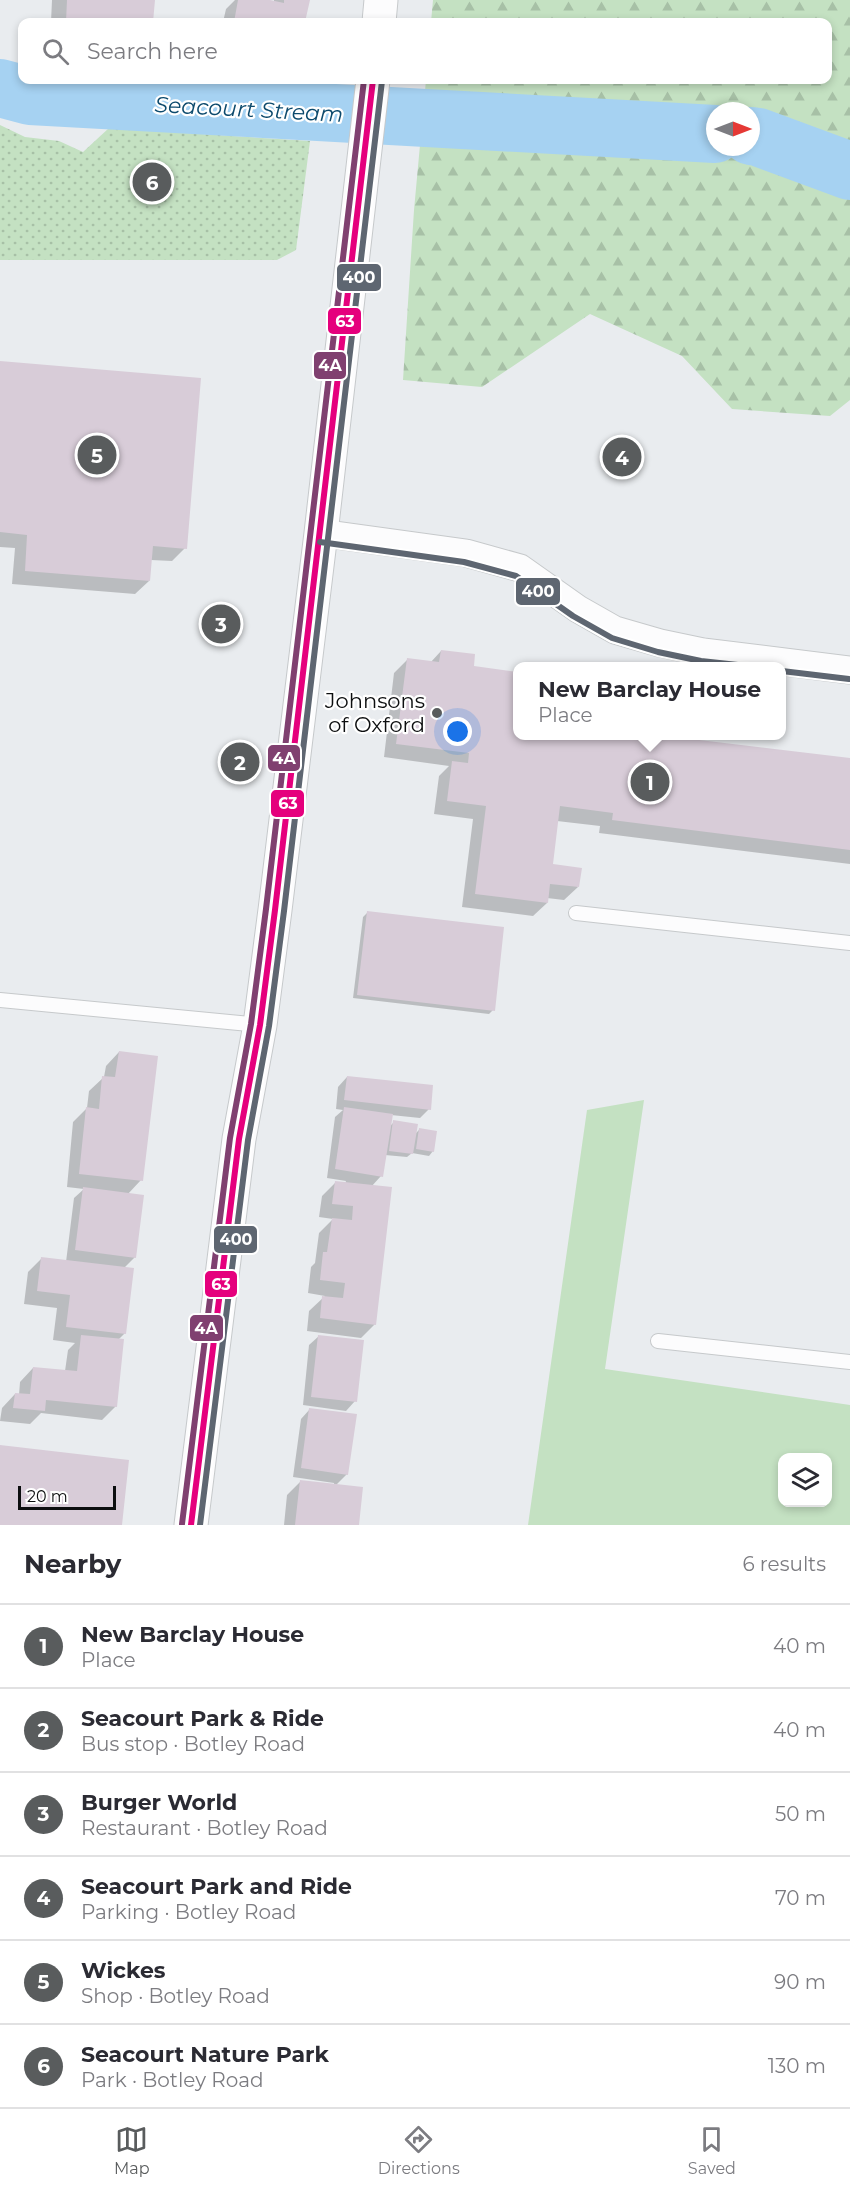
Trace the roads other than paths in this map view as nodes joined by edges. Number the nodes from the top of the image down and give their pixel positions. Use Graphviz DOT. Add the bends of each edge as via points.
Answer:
graph roads {
  1 [pos="381,0"];
  2 [pos="379,18"];
  3 [pos="372,84"];
  4 [pos="321,534"];
  5 [pos="785,662"];
  6 [pos="786,662"];
  7 [pos="850,670"];
  8 [pos="576,913"];
  9 [pos="850,943"];
  10 [pos="0,1000"];
  11 [pos="260,1024"];
  12 [pos="658,1341"];
  13 [pos="850,1362"];
  14 [pos="191,1525"];
  1 -- 2 [label="main road"];
  3 -- 4 [label="main road"];
  4 -- 5 [label="street" via="466,553 520,568 615,630 703,652"];
  4 -- 11 [label="main road"];
  6 -- 7 [label="street"];
  8 -- 9 [label="lane"];
  10 -- 11 [label="lane"];
  11 -- 14 [label="main road" via="239,1139"];
  12 -- 13 [label="lane"];
}
